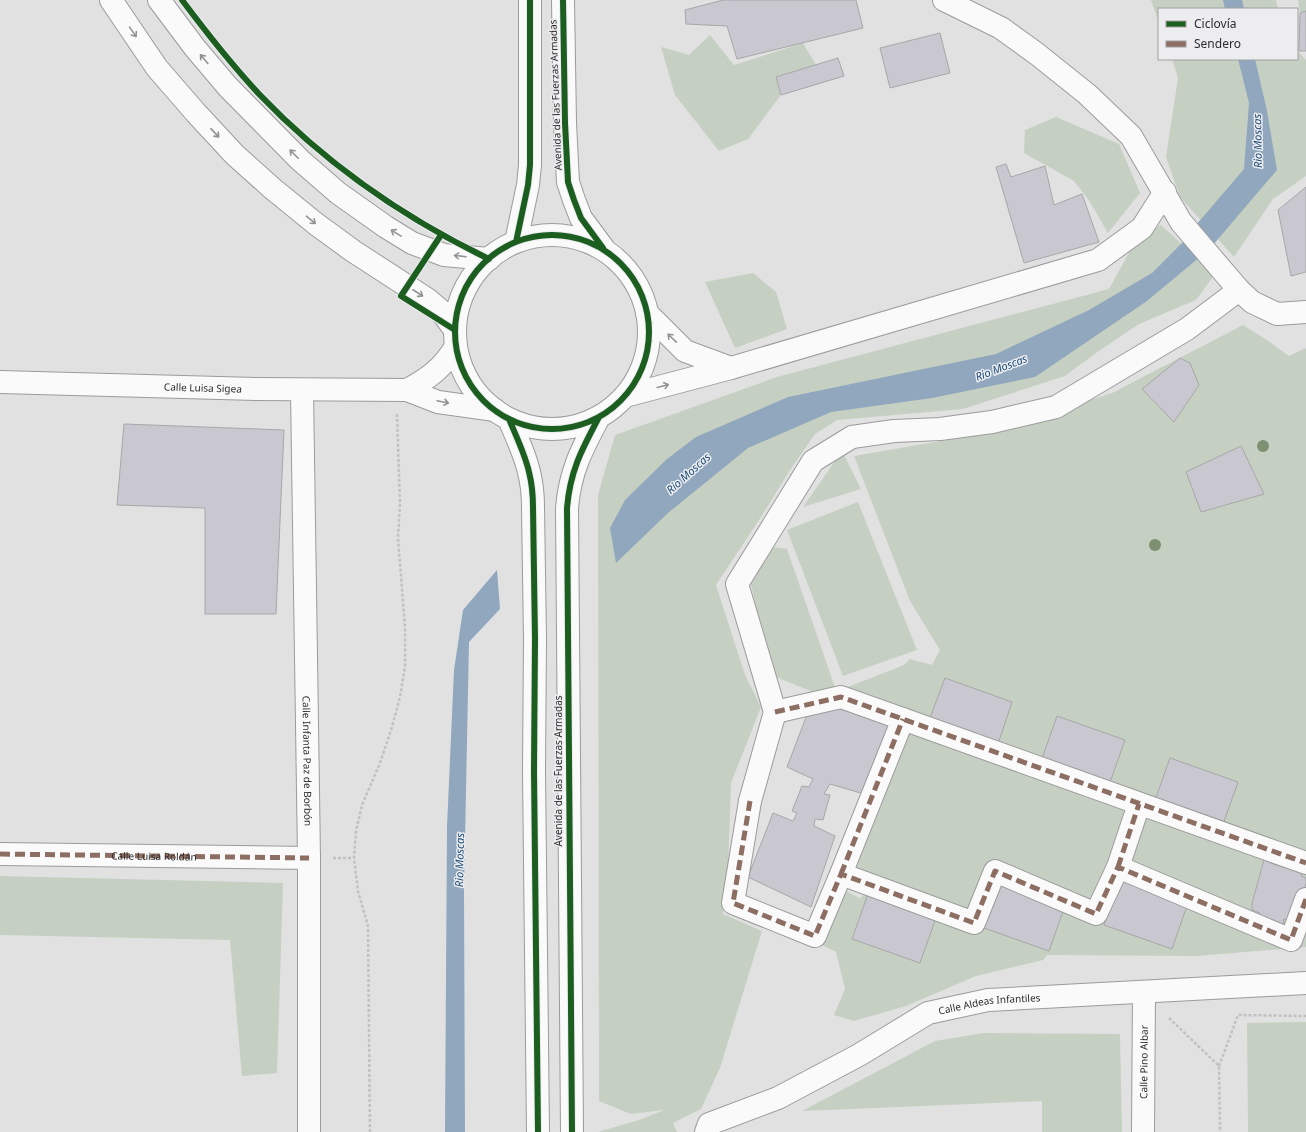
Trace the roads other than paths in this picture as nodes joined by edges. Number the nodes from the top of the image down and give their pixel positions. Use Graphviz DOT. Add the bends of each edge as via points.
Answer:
graph roads {
  1 [pos="111,0"];
  2 [pos="159,0"];
  3 [pos="530,0"];
  4 [pos="563,0"];
  5 [pos="944,0"];
  6 [pos="1164,192"];
  7 [pos="516,242"];
  8 [pos="605,252"];
  9 [pos="489,259"];
  10 [pos="1239,290"];
  11 [pos="1306,312"];
  12 [pos="647,313"];
  13 [pos="456,338"];
  14 [pos="731,368"];
  15 [pos="0,382"];
  16 [pos="302,390"];
  17 [pos="407,390"];
  18 [pos="625,396"];
  19 [pos="502,415"];
  20 [pos="599,417"];
  21 [pos="775,712"];
  22 [pos="903,720"];
  23 [pos="1139,804"];
  24 [pos="0,854"];
  25 [pos="318,858"];
  26 [pos="1306,863"];
  27 [pos="1118,867"];
  28 [pos="841,874"];
  29 [pos="1306,899"];
  30 [pos="1306,983"];
  31 [pos="1144,992"];
  32 [pos="309,1132"];
  33 [pos="538,1132"];
  34 [pos="572,1132"];
  35 [pos="706,1132"];
  36 [pos="1143,1132"];
  1 -- 13 [label="street, one-way" via="158,68 235,155 316,224 431,302 440,310"];
  9 -- 2 [label="street, one-way" via="444,254 412,243 338,193 300,160 228,87"];
  3 -- 7 [label="street" via="530,165"];
  4 -- 8 [label="street, Avenida de las Fuerzas Armadas" via="568,182 581,218"];
  5 -- 6 [label="street" via="1001,28 1087,94 1131,136"];
  6 -- 10 [label="street" via="1181,222"];
  6 -- 14 [label="street" via="1142,228 1098,260"];
  7 -- 8 [label="street" via="542,236 569,237 582,240"];
  7 -- 9 [label="street"];
  8 -- 12 [label="street" via="632,278 639,289"];
  9 -- 13 [label="street" via="477,270 462,298 457,314"];
  10 -- 11 [label="street" via="1252,302 1277,314"];
  10 -- 21 [label="street" via="1187,329 1056,407 992,422 852,437 813,461 737,584"];
  14 -- 12 [label="street, one-way" via="686,350"];
  12 -- 18 [label="street" via="649,327 646,356 641,371"];
  13 -- 17 [label="street, Calle Luisa Sigea" via="449,358 425,380"];
  13 -- 19 [label="street" via="460,362 467,378 476,392"];
  18 -- 14 [label="street, one-way"];
  15 -- 16 [label="street, Calle Luisa Sigea"];
  16 -- 17 [label="street, Calle Luisa Sigea"];
  16 -- 25 [label="street, Calle Infanta Paz de Borbón"];
  17 -- 19 [label="street, Calle Luisa Sigea, one-way" via="438,402"];
  18 -- 20 [label="street"];
  19 -- 20 [label="street" via="526,425 556,429 571,427"];
  19 -- 33 [label="street" via="523,453 532,494"];
  20 -- 34 [label="street, Avenida de las Fuerzas Armadas" via="576,461 571,476 567,508"];
  21 -- 22 [label="street" via="841,697"];
  21 -- 28 [label="street" via="750,801 733,903 815,936"];
  22 -- 23 [label="street"];
  22 -- 28 [label="street"];
  23 -- 26 [label="street"];
  23 -- 27 [label="street"];
  24 -- 25 [label="street, Calle Luisa Roldán"];
  25 -- 32 [label="street, Calle Infanta Paz de Borbón"];
  27 -- 28 [label="street" via="1096,914 995,871 974,924"];
  27 -- 29 [label="street" via="1291,940"];
  30 -- 31 [label="street, Calle Aldeas Infantiles"];
  31 -- 35 [label="street, Calle Aldeas Infantiles" via="988,1000 928,1013 859,1055 778,1098 710,1124"];
  31 -- 36 [label="street, Calle Pino Albar"];
}
